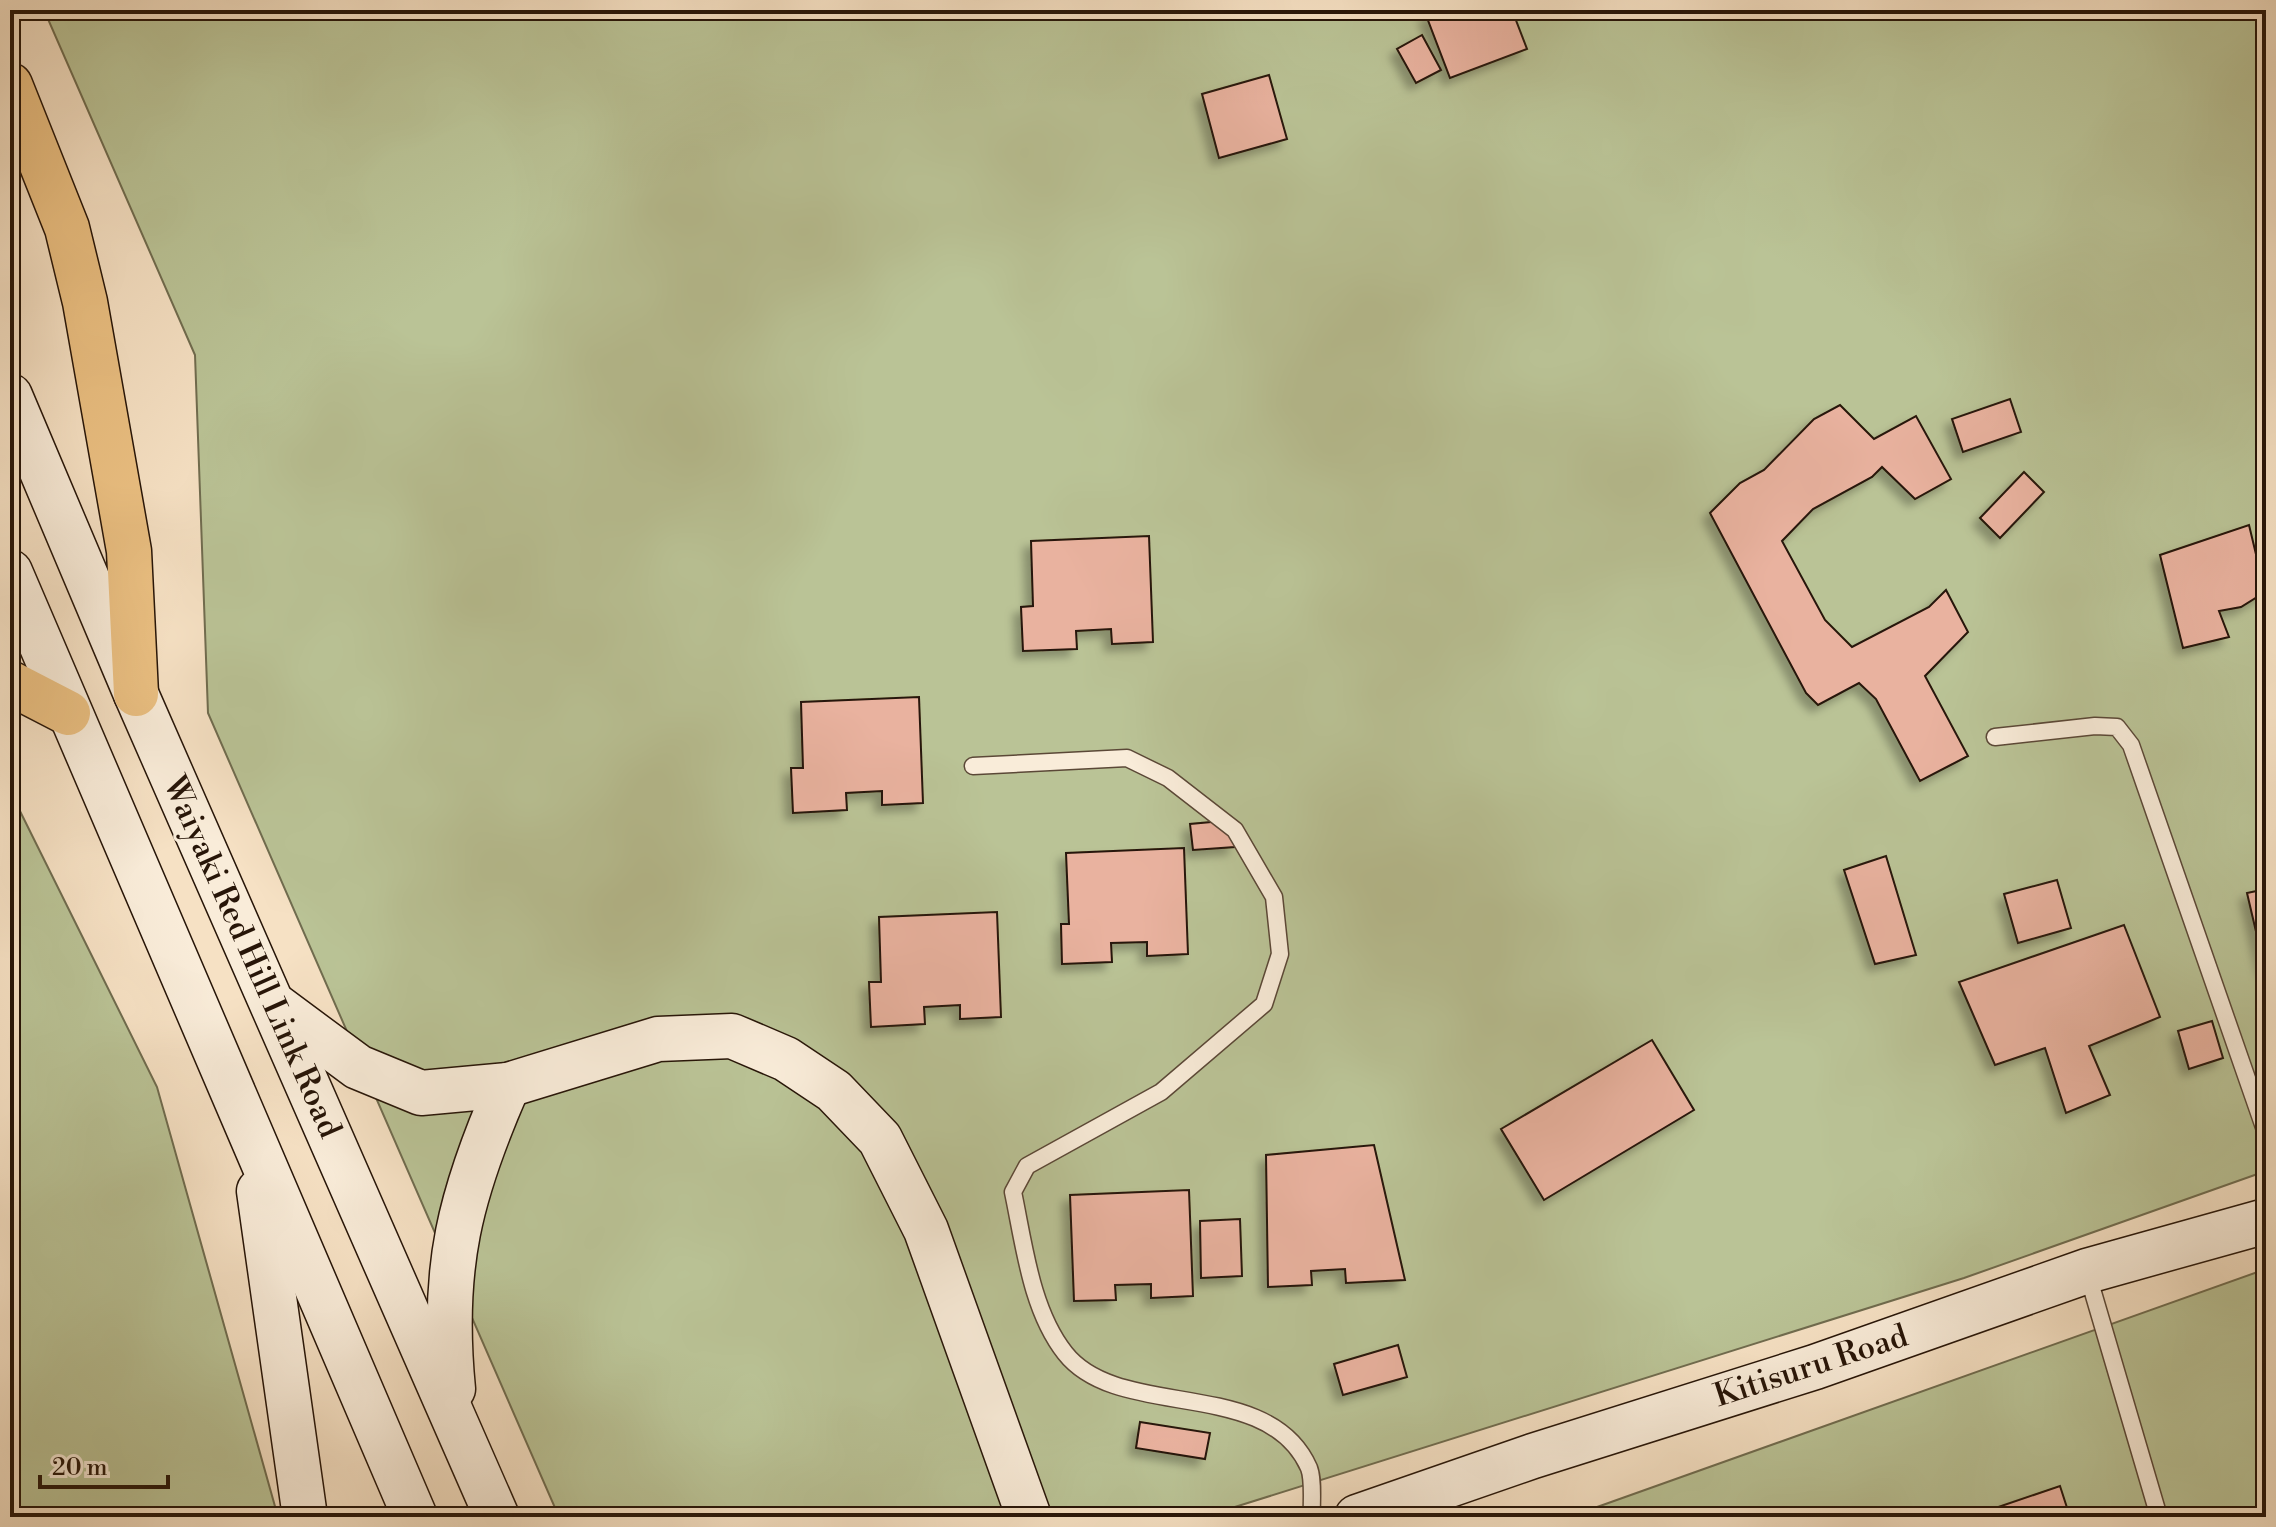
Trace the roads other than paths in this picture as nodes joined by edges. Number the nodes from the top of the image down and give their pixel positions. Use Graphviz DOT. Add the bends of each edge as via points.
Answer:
graph roads {
  1 [pos="10,85"];
  2 [pos="10,396"];
  3 [pos="10,572"];
  4 [pos="10,683"];
  5 [pos="136,694"];
  6 [pos="68,713"];
  7 [pos="1995,737"];
  8 [pos="973,766"];
  9 [pos="273,1005"];
  10 [pos="508,1085"];
  11 [pos="2266,1133"];
  12 [pos="251,1136"];
  13 [pos="2266,1221"];
  14 [pos="2087,1271"];
  15 [pos="457,1427"];
  16 [pos="305,1517"];
  17 [pos="415,1517"];
  18 [pos="497,1517"];
  19 [pos="1029,1517"];
  20 [pos="1312,1517"];
  21 [pos="1357,1517"];
  22 [pos="2159,1517"];
  1 -- 5 [label="main road" via="67,228 85,302 129,551"];
  2 -- 5 [label="main road, Waiyaki Red Hill Link Road"];
  3 -- 6 [label="main road"];
  4 -- 6 [label="main road"];
  5 -- 9 [label="main road, Waiyaki Red Hill Link Road"];
  6 -- 12 [label="main road"];
  7 -- 11 [label="lane" via="2117,727 2131,745"];
  8 -- 20 [label="lane" via="1127,758 1168,778 1235,830 1274,897 1280,954 1264,1004 1161,1092 1027,1166 1013,1192 1046,1326 1066,1356 1096,1379 1257,1418 1284,1432 1310,1470"];
  9 -- 10 [label="main road" via="358,1067 393,1084 421,1093"];
  9 -- 15 [label="main road, Waiyaki Red Hill Link Road"];
  10 -- 15 [label="main road" via="481,1145 452,1251 449,1352"];
  10 -- 19 [label="main road" via="658,1039 732,1036 786,1059 834,1091 880,1139 926,1230"];
  12 -- 16 [label="main road"];
  12 -- 17 [label="main road"];
  13 -- 14 [label="main road, Kitisuru Road"];
  14 -- 21 [label="main road, Kitisuru Road" via="1815,1367"];
  14 -- 22 [label="lane"];
  15 -- 18 [label="main road, Waiyaki Red Hill Link Road"];
}
